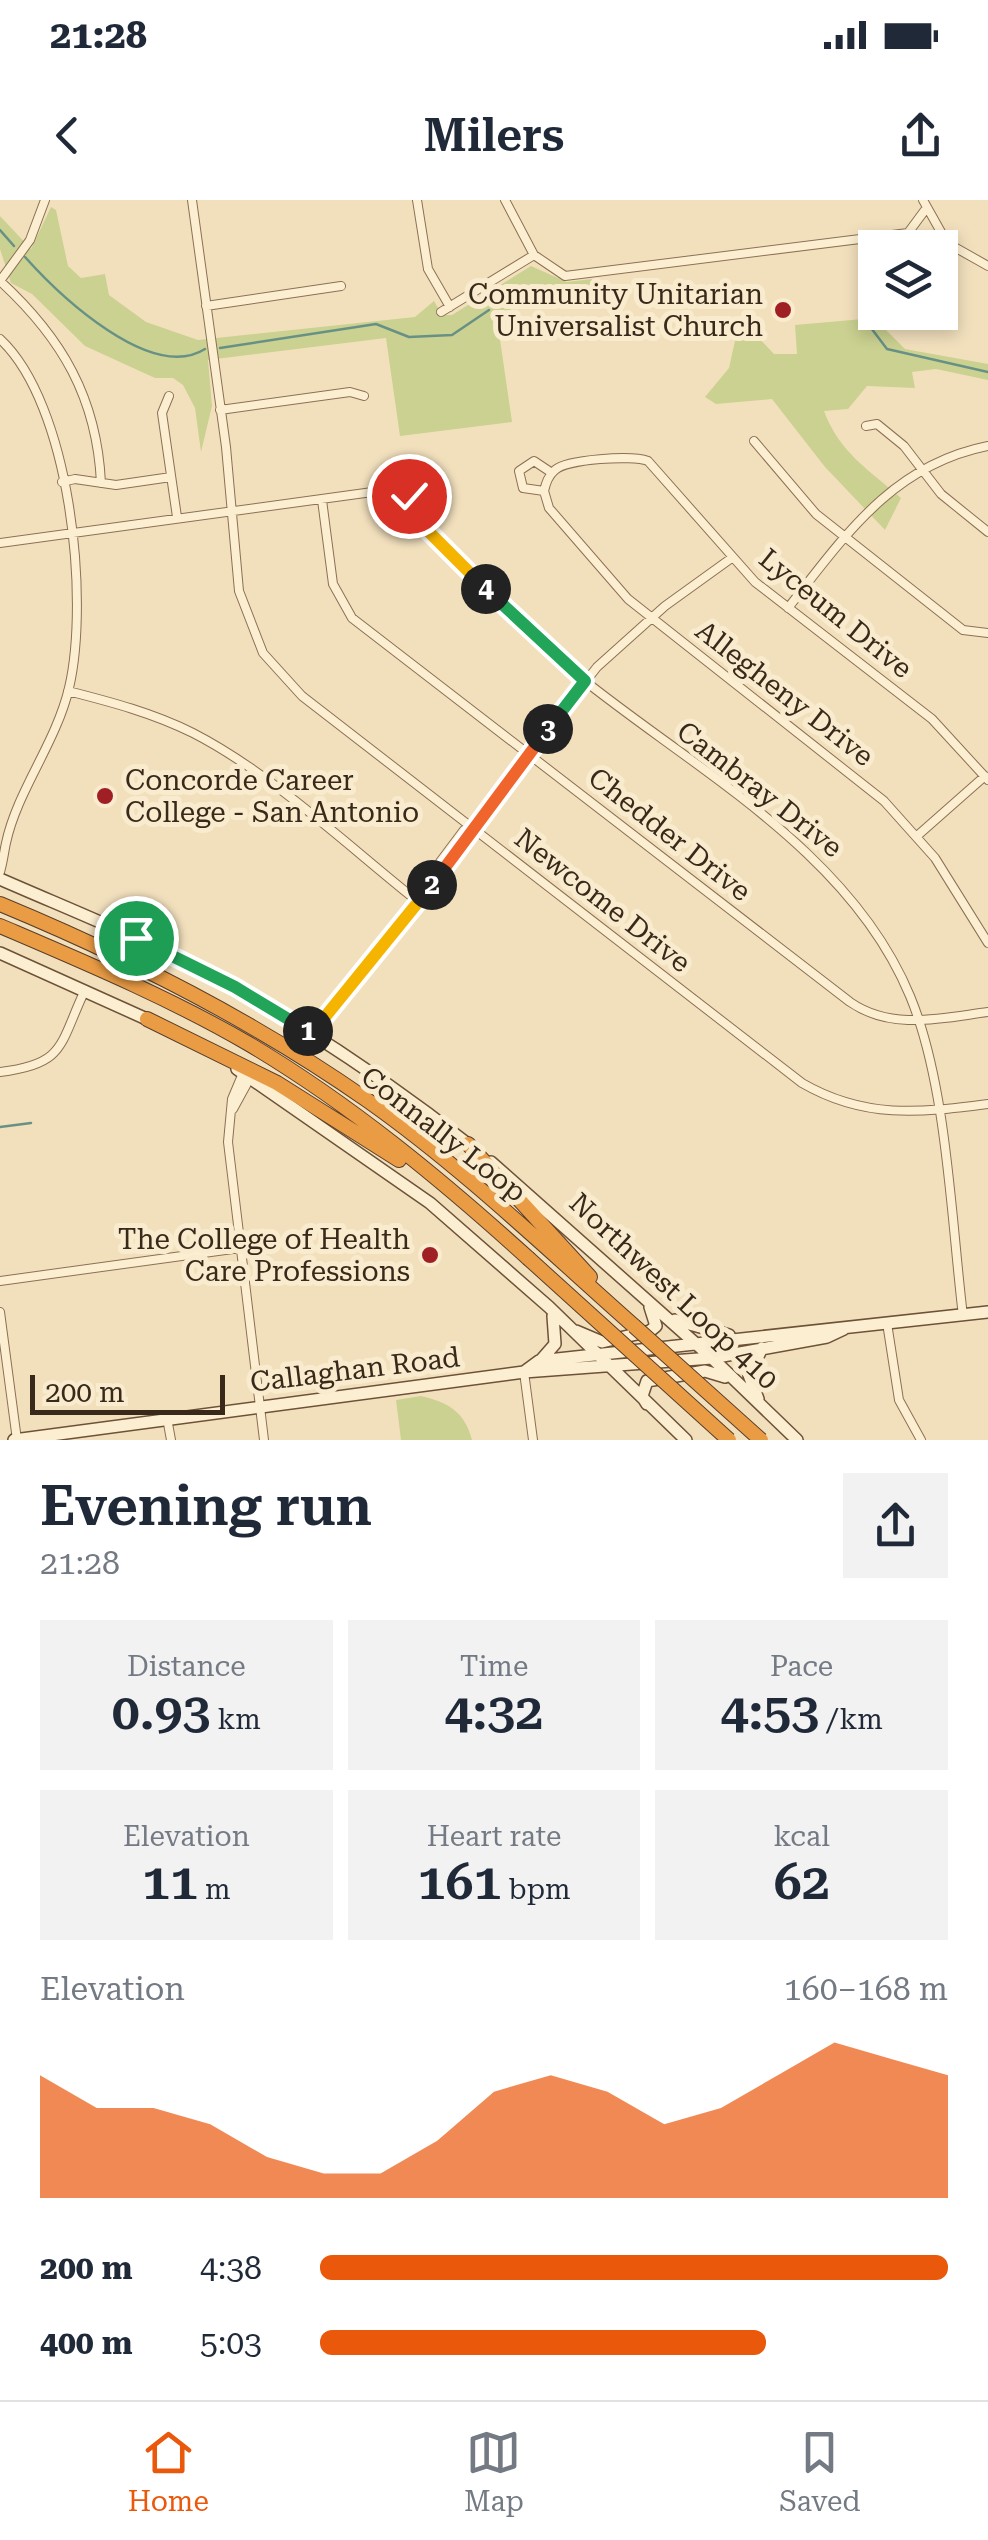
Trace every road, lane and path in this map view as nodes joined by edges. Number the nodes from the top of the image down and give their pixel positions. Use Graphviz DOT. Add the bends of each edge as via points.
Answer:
graph roads {
  1 [pos="45,200"];
  2 [pos="192,200"];
  3 [pos="417,200"];
  4 [pos="505,200"];
  5 [pos="923,200"];
  6 [pos="925,210"];
  7 [pos="910,230"];
  8 [pos="939,230"];
  9 [pos="858,240"];
  10 [pos="958,249"];
  11 [pos="534,256"];
  12 [pos="988,266"];
  13 [pos="0,281"];
  14 [pos="341,286"];
  15 [pos="206,306"];
  16 [pos="0,338"];
  17 [pos="169,396"];
  18 [pos="364,396"];
  19 [pos="220,410"];
  20 [pos="866,426"];
  21 [pos="754,441"];
  22 [pos="988,446"];
  23 [pos="922,469"];
  24 [pos="552,473"];
  25 [pos="171,477"];
  26 [pos="62,482"];
  27 [pos="101,483"];
  28 [pos="544,488"];
  29 [pos="409,496"];
  30 [pos="322,500"];
  31 [pos="401,504"];
  32 [pos="229,512"];
  33 [pos="177,518"];
  34 [pos="988,532"];
  35 [pos="70,534"];
  36 [pos="844,537"];
  37 [pos="0,543"];
  38 [pos="733,557"];
  39 [pos="788,608"];
  40 [pos="651,618"];
  41 [pos="988,632"];
  42 [pos="585,681"];
  43 [pos="68,691"];
  44 [pos="529,754"];
  45 [pos="987,777"];
  46 [pos="472,827"];
  47 [pos="917,836"];
  48 [pos="2,848"];
  49 [pos="0,876"];
  50 [pos="416,900"];
  51 [pos="0,904"];
  52 [pos="3,927"];
  53 [pos="988,943"];
  54 [pos="0,952"];
  55 [pos="85,990"];
  56 [pos="988,1012"];
  57 [pos="147,1019"];
  58 [pos="919,1020"];
  59 [pos="312,1033"];
  60 [pos="0,1072"];
  61 [pos="246,1076"];
  62 [pos="988,1104"];
  63 [pos="937,1111"];
  64 [pos="468,1144"];
  65 [pos="240,1248"];
  66 [pos="528,1258"];
  67 [pos="0,1281"];
  68 [pos="646,1298"];
  69 [pos="549,1308"];
  70 [pos="0,1312"];
  71 [pos="662,1312"];
  72 [pos="988,1312"];
  73 [pos="963,1316"];
  74 [pos="887,1323"];
  75 [pos="634,1326"];
  76 [pos="567,1327"];
  77 [pos="844,1329"];
  78 [pos="738,1337"];
  79 [pos="696,1344"];
  80 [pos="762,1348"];
  81 [pos="594,1354"];
  82 [pos="712,1358"];
  83 [pos="539,1360"];
  84 [pos="606,1367"];
  85 [pos="524,1372"];
  86 [pos="738,1384"];
  87 [pos="260,1406"];
  88 [pos="762,1407"];
  89 [pos="658,1417"];
  90 [pos="167,1418"];
  91 [pos="78,1435"];
  92 [pos="15,1440"];
  93 [pos="171,1440"];
  94 [pos="264,1440"];
  95 [pos="533,1440"];
  96 [pos="686,1440"];
  97 [pos="729,1440"];
  98 [pos="761,1440"];
  99 [pos="796,1440"];
  100 [pos="921,1440"];
  1 -- 13 [label="street" via="30,240"];
  2 -- 15 [label="street, Newcome Drive"];
  3 -- 11 [label="street" via="428,268 446,310"];
  4 -- 11 [label="street"];
  5 -- 6 [label="street"];
  6 -- 7 [label="street"];
  6 -- 8 [label="street"];
  9 -- 11 [label="street" via="575,278"];
  10 -- 12 [label="street"];
  13 -- 27 [label="street" via="75,370 97,433"];
  14 -- 15 [label="street"];
  15 -- 19 [label="street, Newcome Drive"];
  16 -- 26 [label="street" via="42,397"];
  17 -- 25 [label="street" via="162,412"];
  18 -- 19 [label="street" via="350,392"];
  19 -- 32 [label="street, Newcome Drive"];
  20 -- 23 [label="street" via="877,424 892,434"];
  21 -- 36 [label="street"];
  22 -- 23 [label="street"];
  23 -- 34 [label="street" via="940,494"];
  23 -- 36 [label="street" via="876,501"];
  24 -- 28 [label="street"];
  24 -- 28 [label="street, Lyceum Drive" via="534,461 523,465 518,479 530,492"];
  24 -- 38 [label="street, Lyceum Drive" via="560,466 629,456 648,461"];
  25 -- 27 [label="street"];
  25 -- 33 [label="street"];
  26 -- 27 [label="street"];
  26 -- 35 [label="street"];
  28 -- 40 [label="street, Allegheny Drive" via="549,508"];
  29 -- 31 [label="street"];
  30 -- 31 [label="street" via="387,490"];
  30 -- 32 [label="street"];
  30 -- 44 [label="street, Chedder Drive" via="332,584 352,618"];
  31 -- 42 [label="street, Cambray Drive"];
  32 -- 33 [label="street"];
  32 -- 46 [label="street, Newcome Drive" via="245,616 274,668"];
  33 -- 35 [label="street"];
  35 -- 37 [label="street"];
  35 -- 43 [label="street" via="78,626"];
  36 -- 39 [label="street"];
  36 -- 41 [label="street" via="963,630"];
  38 -- 39 [label="street, Lyceum Drive"];
  38 -- 40 [label="street"];
  39 -- 45 [label="street, Lyceum Drive" via="943,728"];
  40 -- 42 [label="street"];
  40 -- 47 [label="street, Allegheny Drive" via="870,787"];
  42 -- 44 [label="street"];
  42 -- 58 [label="street, Cambray Drive" via="831,872 886,946"];
  43 -- 48 [label="street"];
  43 -- 50 [label="street" via="195,734 279,787"];
  44 -- 46 [label="street"];
  44 -- 58 [label="street, Chedder Drive" via="857,1007 882,1018"];
  45 -- 47 [label="street"];
  46 -- 50 [label="street"];
  46 -- 63 [label="street, Newcome Drive" via="810,1088 871,1111"];
  47 -- 53 [label="street, Allegheny Drive"];
  48 -- 49 [label="street"];
  49 -- 59 [label="main road, Northwest Loop 410" via="176,956"];
  50 -- 59 [label="street"];
  51 -- 75 [label="highway, Connally Loop" via="141,967 337,1081 462,1175"];
  52 -- 66 [label="highway, Connally Loop" via="248,1044 381,1136"];
  54 -- 55 [label="main road"];
  55 -- 57 [label="main road"];
  55 -- 60 [label="street" via="52,1057 36,1068"];
  56 -- 58 [label="street, Chedder Drive"];
  57 -- 61 [label="main road"];
  57 -- 66 [label="highway" via="276,1083 393,1156"];
  58 -- 63 [label="street, Cambray Drive"];
  59 -- 64 [label="main road, Northwest Loop 410"];
  61 -- 65 [label="street" via="232,1099 229,1154"];
  61 -- 69 [label="main road" via="414,1190"];
  62 -- 63 [label="street, Newcome Drive"];
  63 -- 73 [label="street, Cambray Drive"];
  64 -- 68 [label="main road, Northwest Loop 410"];
  64 -- 75 [label="highway"];
  65 -- 67 [label="street"];
  65 -- 87 [label="street"];
  66 -- 97 [label="highway, Connally Loop, bridge"];
  68 -- 71 [label="main road, Northwest Loop 410"];
  68 -- 76 [label="main road" via="656,1320 650,1331 602,1342"];
  69 -- 76 [label="main road"];
  69 -- 83 [label="main road" via="557,1337"];
  70 -- 92 [label="street"];
  71 -- 78 [label="main road" via="699,1330"];
  71 -- 79 [label="main road, Northwest Loop 410"];
  72 -- 73 [label="main road, Callaghan Road"];
  73 -- 74 [label="main road, Callaghan Road"];
  74 -- 77 [label="main road, Callaghan Road"];
  74 -- 100 [label="street" via="899,1400"];
  75 -- 98 [label="highway, Connally Loop, bridge"];
  76 -- 81 [label="main road"];
  77 -- 78 [label="main road, Callaghan Road"];
  77 -- 80 [label="main road, Callaghan Road"];
  78 -- 79 [label="main road, Callaghan Road"];
  79 -- 81 [label="main road, Callaghan Road"];
  79 -- 82 [label="main road, Northwest Loop 410"];
  80 -- 82 [label="main road, Callaghan Road"];
  80 -- 88 [label="main road" via="749,1375"];
  81 -- 83 [label="main road, Callaghan Road"];
  81 -- 84 [label="main road"];
  82 -- 84 [label="main road, Callaghan Road"];
  82 -- 86 [label="main road, Northwest Loop 410"];
  83 -- 85 [label="main road"];
  84 -- 85 [label="main road, Callaghan Road"];
  84 -- 89 [label="main road"];
  85 -- 87 [label="main road, Callaghan Road"];
  85 -- 95 [label="street"];
  86 -- 88 [label="main road, Northwest Loop 410"];
  86 -- 89 [label="main road" via="705,1370 647,1381 642,1396"];
  87 -- 90 [label="main road, Callaghan Road"];
  87 -- 94 [label="street"];
  88 -- 99 [label="main road, Northwest Loop 410"];
  89 -- 96 [label="main road"];
  90 -- 91 [label="main road, Callaghan Road"];
  90 -- 93 [label="street"];
  91 -- 92 [label="main road, Callaghan Road"];
}
